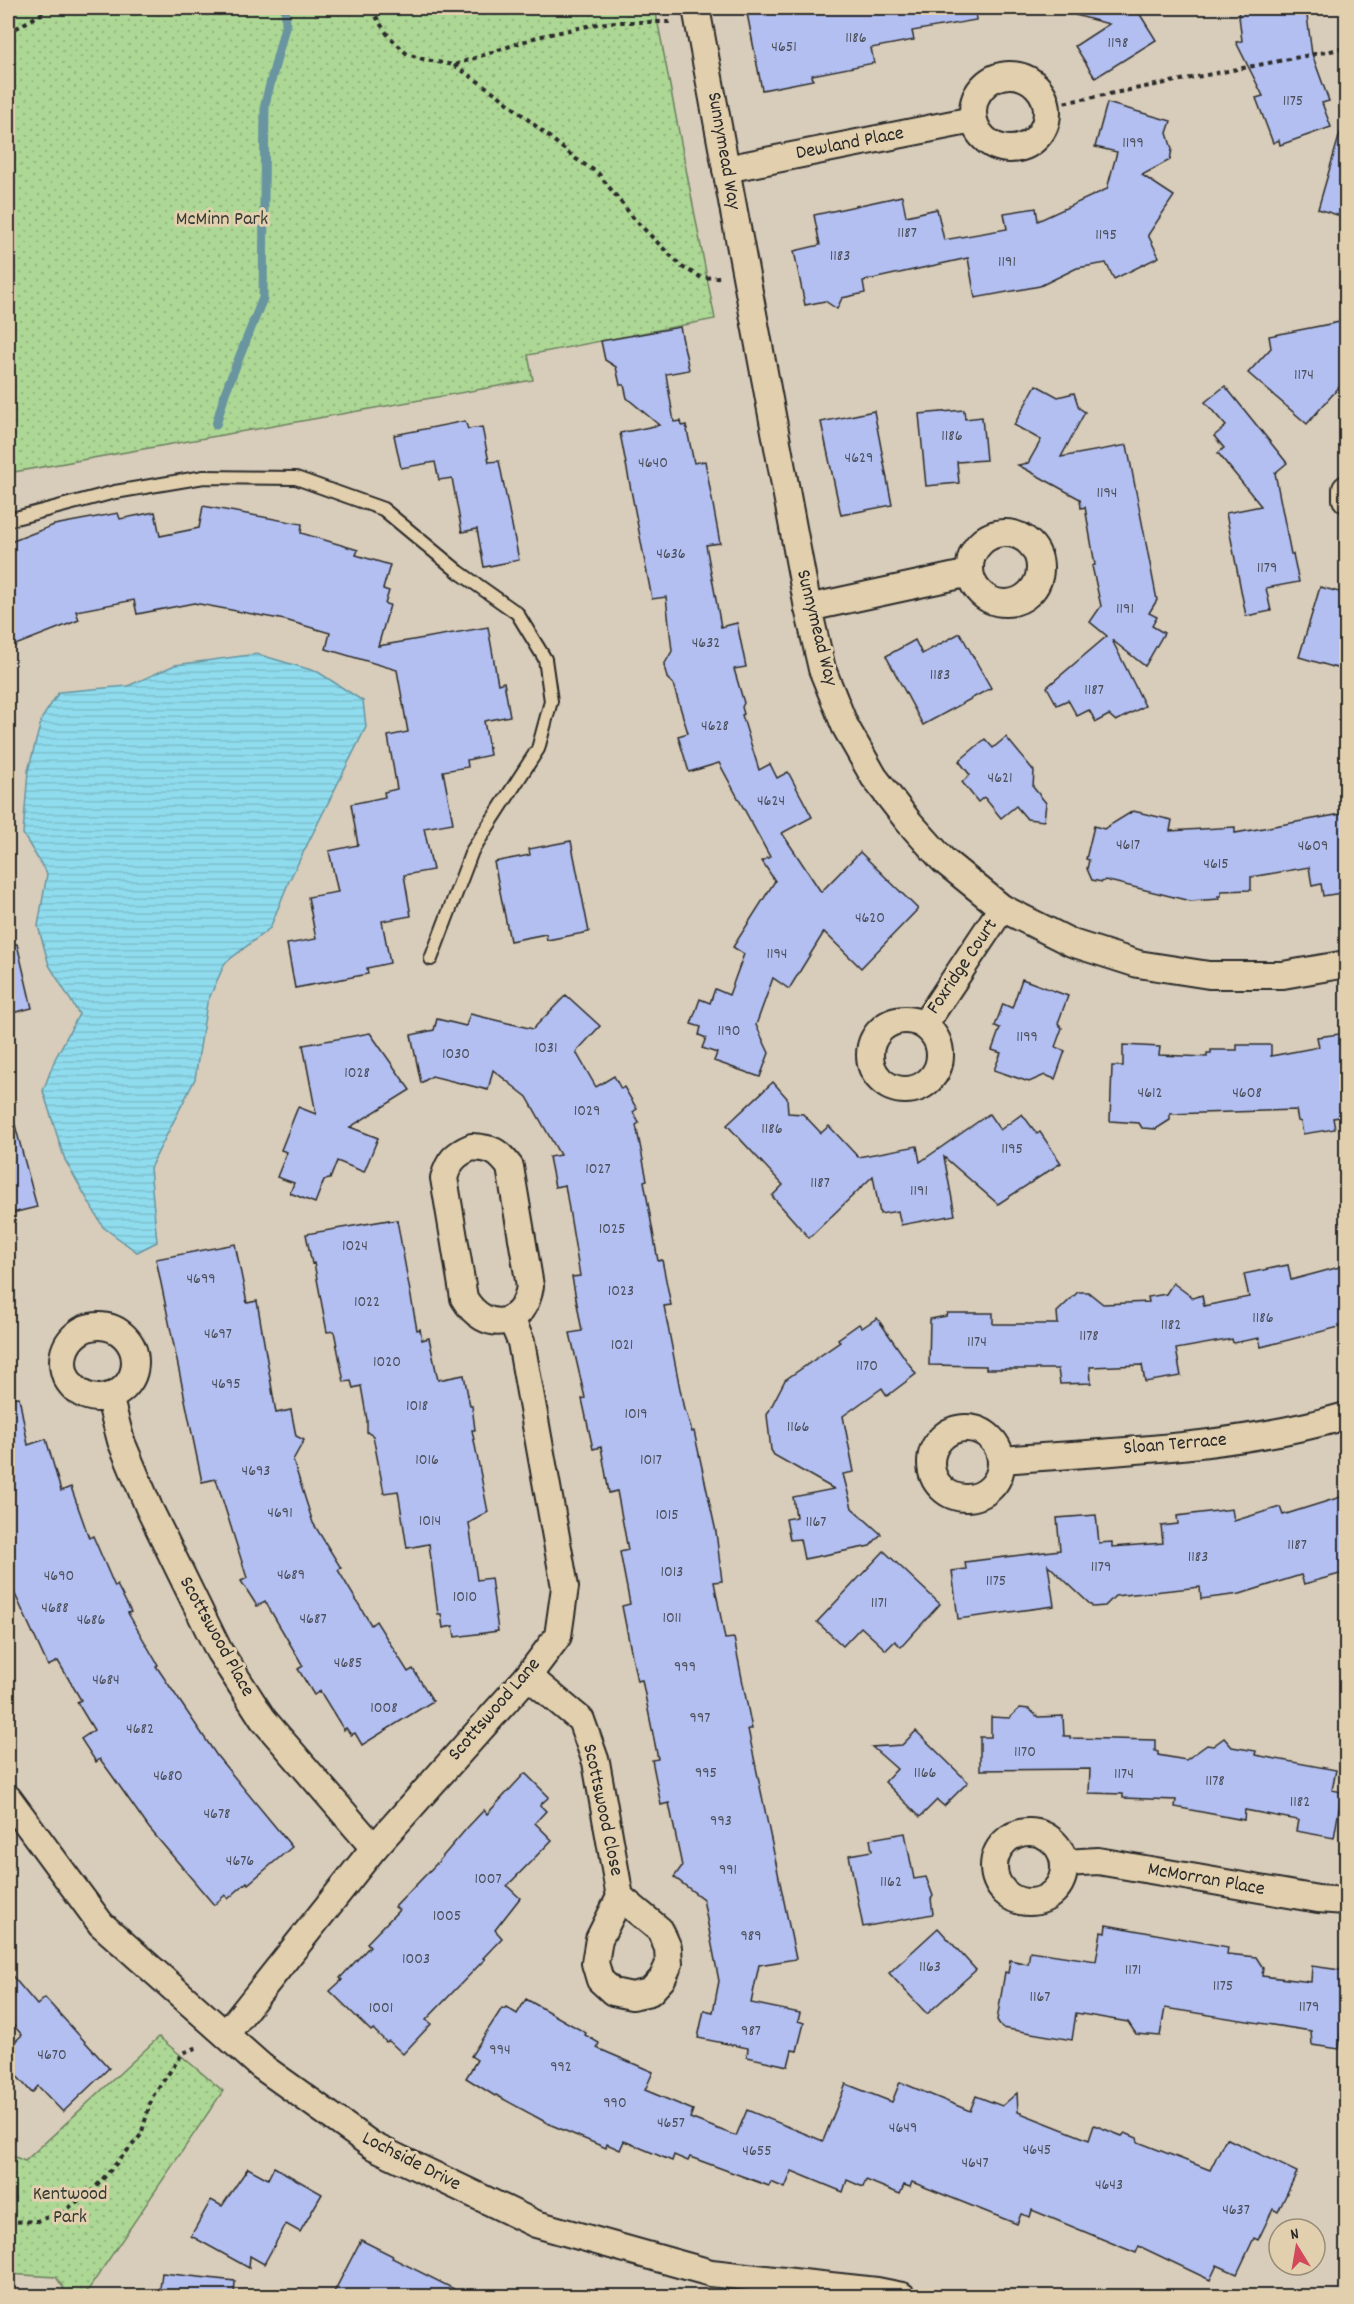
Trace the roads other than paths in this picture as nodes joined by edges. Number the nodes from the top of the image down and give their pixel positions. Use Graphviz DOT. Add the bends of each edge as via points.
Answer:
graph roads {
  1 [pos="697,14"];
  2 [pos="973,120"];
  3 [pos="726,169"];
  4 [pos="1347,489"];
  5 [pos="1347,499"];
  6 [pos="8,520"];
  7 [pos="970,573"];
  8 [pos="808,608"];
  9 [pos="1002,908"];
  10 [pos="431,959"];
  11 [pos="1347,964"];
  12 [pos="924,1025"];
  13 [pos="511,1318"];
  14 [pos="109,1396"];
  15 [pos="1347,1416"];
  16 [pos="1001,1460"];
  17 [pos="528,1676"];
  18 [pos="8,1798"];
  19 [pos="374,1848"];
  20 [pos="1065,1863"];
  21 [pos="620,1897"];
  22 [pos="1347,1901"];
  23 [pos="226,2034"];
  24 [pos="902,2296"];
  1 -- 3 [label="street, Sunnymead Way"];
  2 -- 2 [label="street" via="973,108 982,87 1003,75 1026,78 1036,85 1047,106 1042,131 1023,148 1010,150 992,145 978,132"];
  2 -- 3 [label="street, Dewland Place"];
  3 -- 8 [label="street, Sunnymead Way"];
  4 -- 5 [label="street"];
  6 -- 10 [label="lane" via="115,492 204,477 296,478 383,509 459,572 517,613 544,659 551,701 538,749 472,851"];
  7 -- 8 [label="street"];
  8 -- 9 [label="street, Sunnymead Way" via="822,669 845,726 874,777 943,860"];
  9 -- 11 [label="street, Sunnymead Way" via="1072,943 1138,964 1209,975 1283,975"];
  9 -- 12 [label="street, Foxridge Court"];
  13 -- 13 [label="street" via="522,1310 530,1286 510,1167 487,1148 472,1147 458,1153 448,1164 444,1178 464,1298 483,1319 497,1322"];
  13 -- 17 [label="street, Scottswood Lane" via="521,1342 565,1587 558,1636"];
  14 -- 19 [label="street, Scottswood Place" via="121,1440 149,1508 219,1651 263,1719"];
  15 -- 16 [label="street, Sloan Terrace" via="1260,1437"];
  17 -- 19 [label="street, Scottswood Lane"];
  17 -- 21 [label="street, Scottswood Close" via="581,1720 596,1762"];
  18 -- 23 [label="street, Lochside Drive" via="101,1924"];
  19 -- 23 [label="street, Scottswood Lane"];
  20 -- 22 [label="street, McMorran Place" via="1098,1861"];
  23 -- 24 [label="street, Lochside Drive" via="261,2066 373,2146 536,2224 711,2273"];
}
